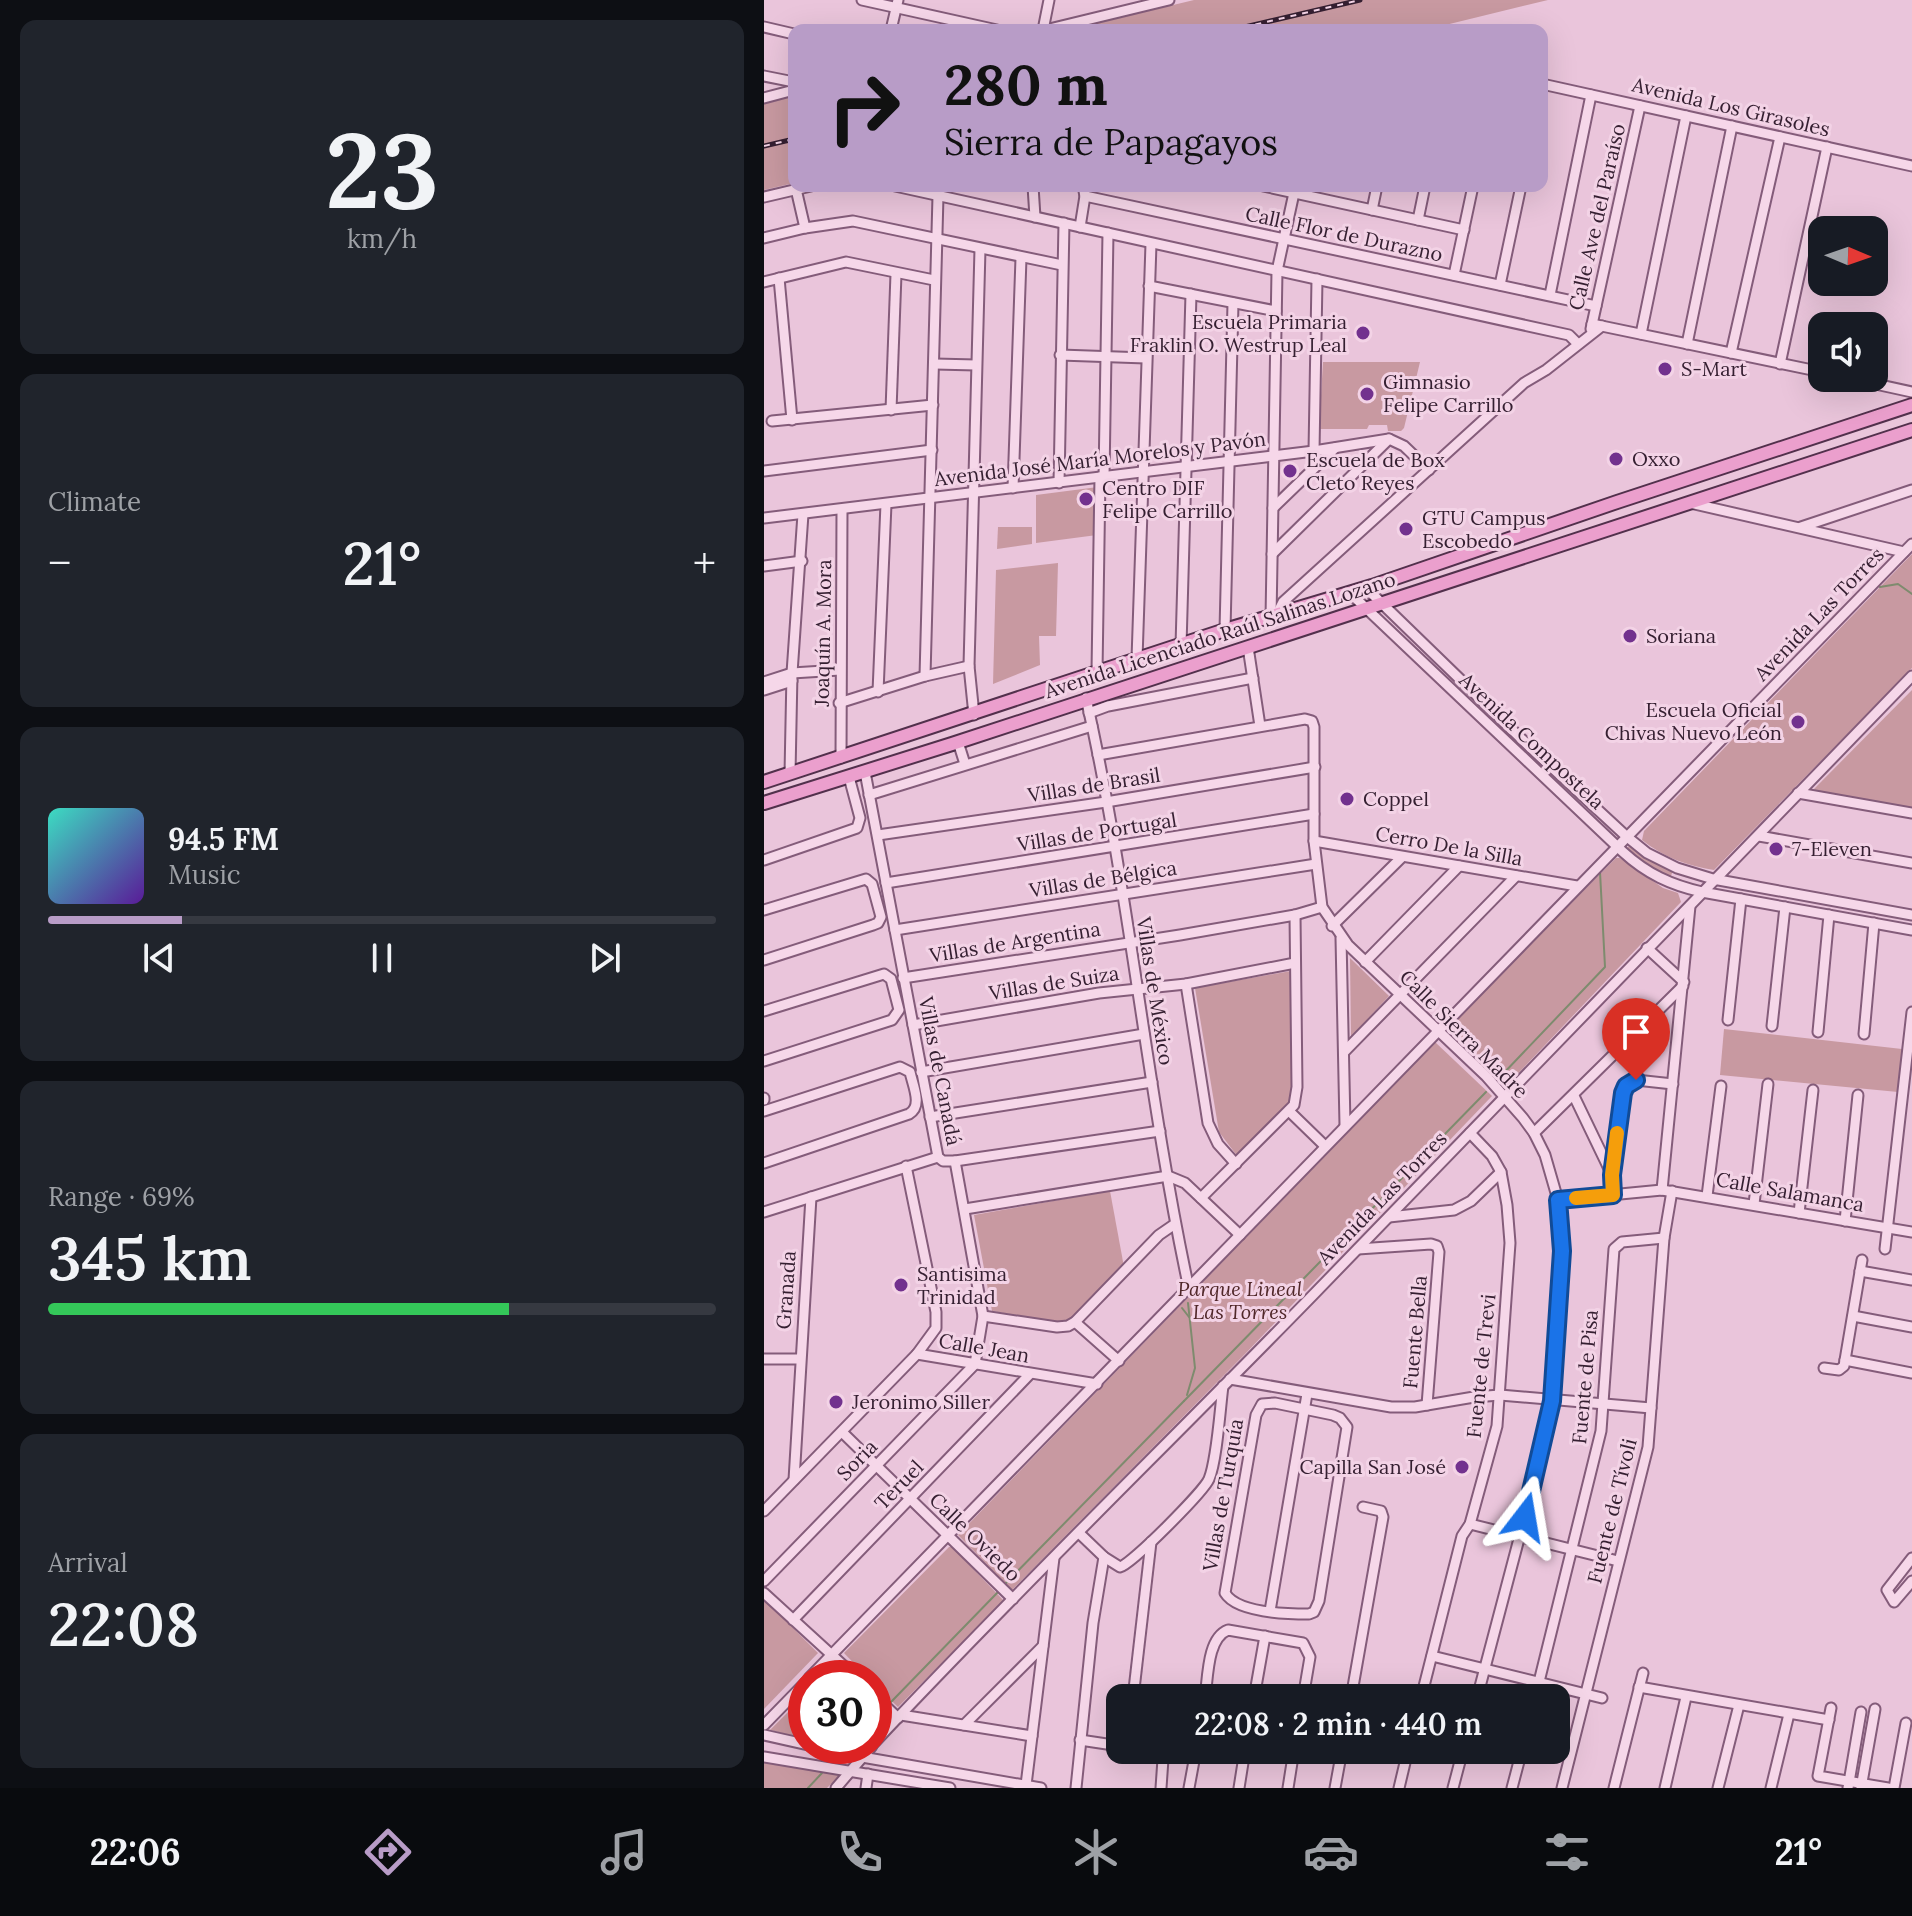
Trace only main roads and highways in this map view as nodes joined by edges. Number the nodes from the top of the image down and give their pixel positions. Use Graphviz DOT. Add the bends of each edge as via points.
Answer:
graph roads {
  1 [pos="1912,405"];
  2 [pos="1912,421"];
  3 [pos="1912,430"];
  4 [pos="1882,439"];
  5 [pos="1679,481"];
  6 [pos="1687,503"];
  7 [pos="764,782"];
  8 [pos="764,803"];
  1 -- 5 [label="main road, Avenida Licenciado Raúl Salinas Lozano"];
  2 -- 4 [label="main road" via="1889,429"];
  3 -- 4 [label="main road"];
  4 -- 6 [label="main road, Avenida Licenciado Raúl Salinas Lozano"];
  5 -- 6 [label="main road"];
  5 -- 7 [label="main road, Avenida Licenciado Raúl Salinas Lozano"];
  6 -- 8 [label="main road, Avenida Licenciado Raúl Salinas Lozano"];
}
